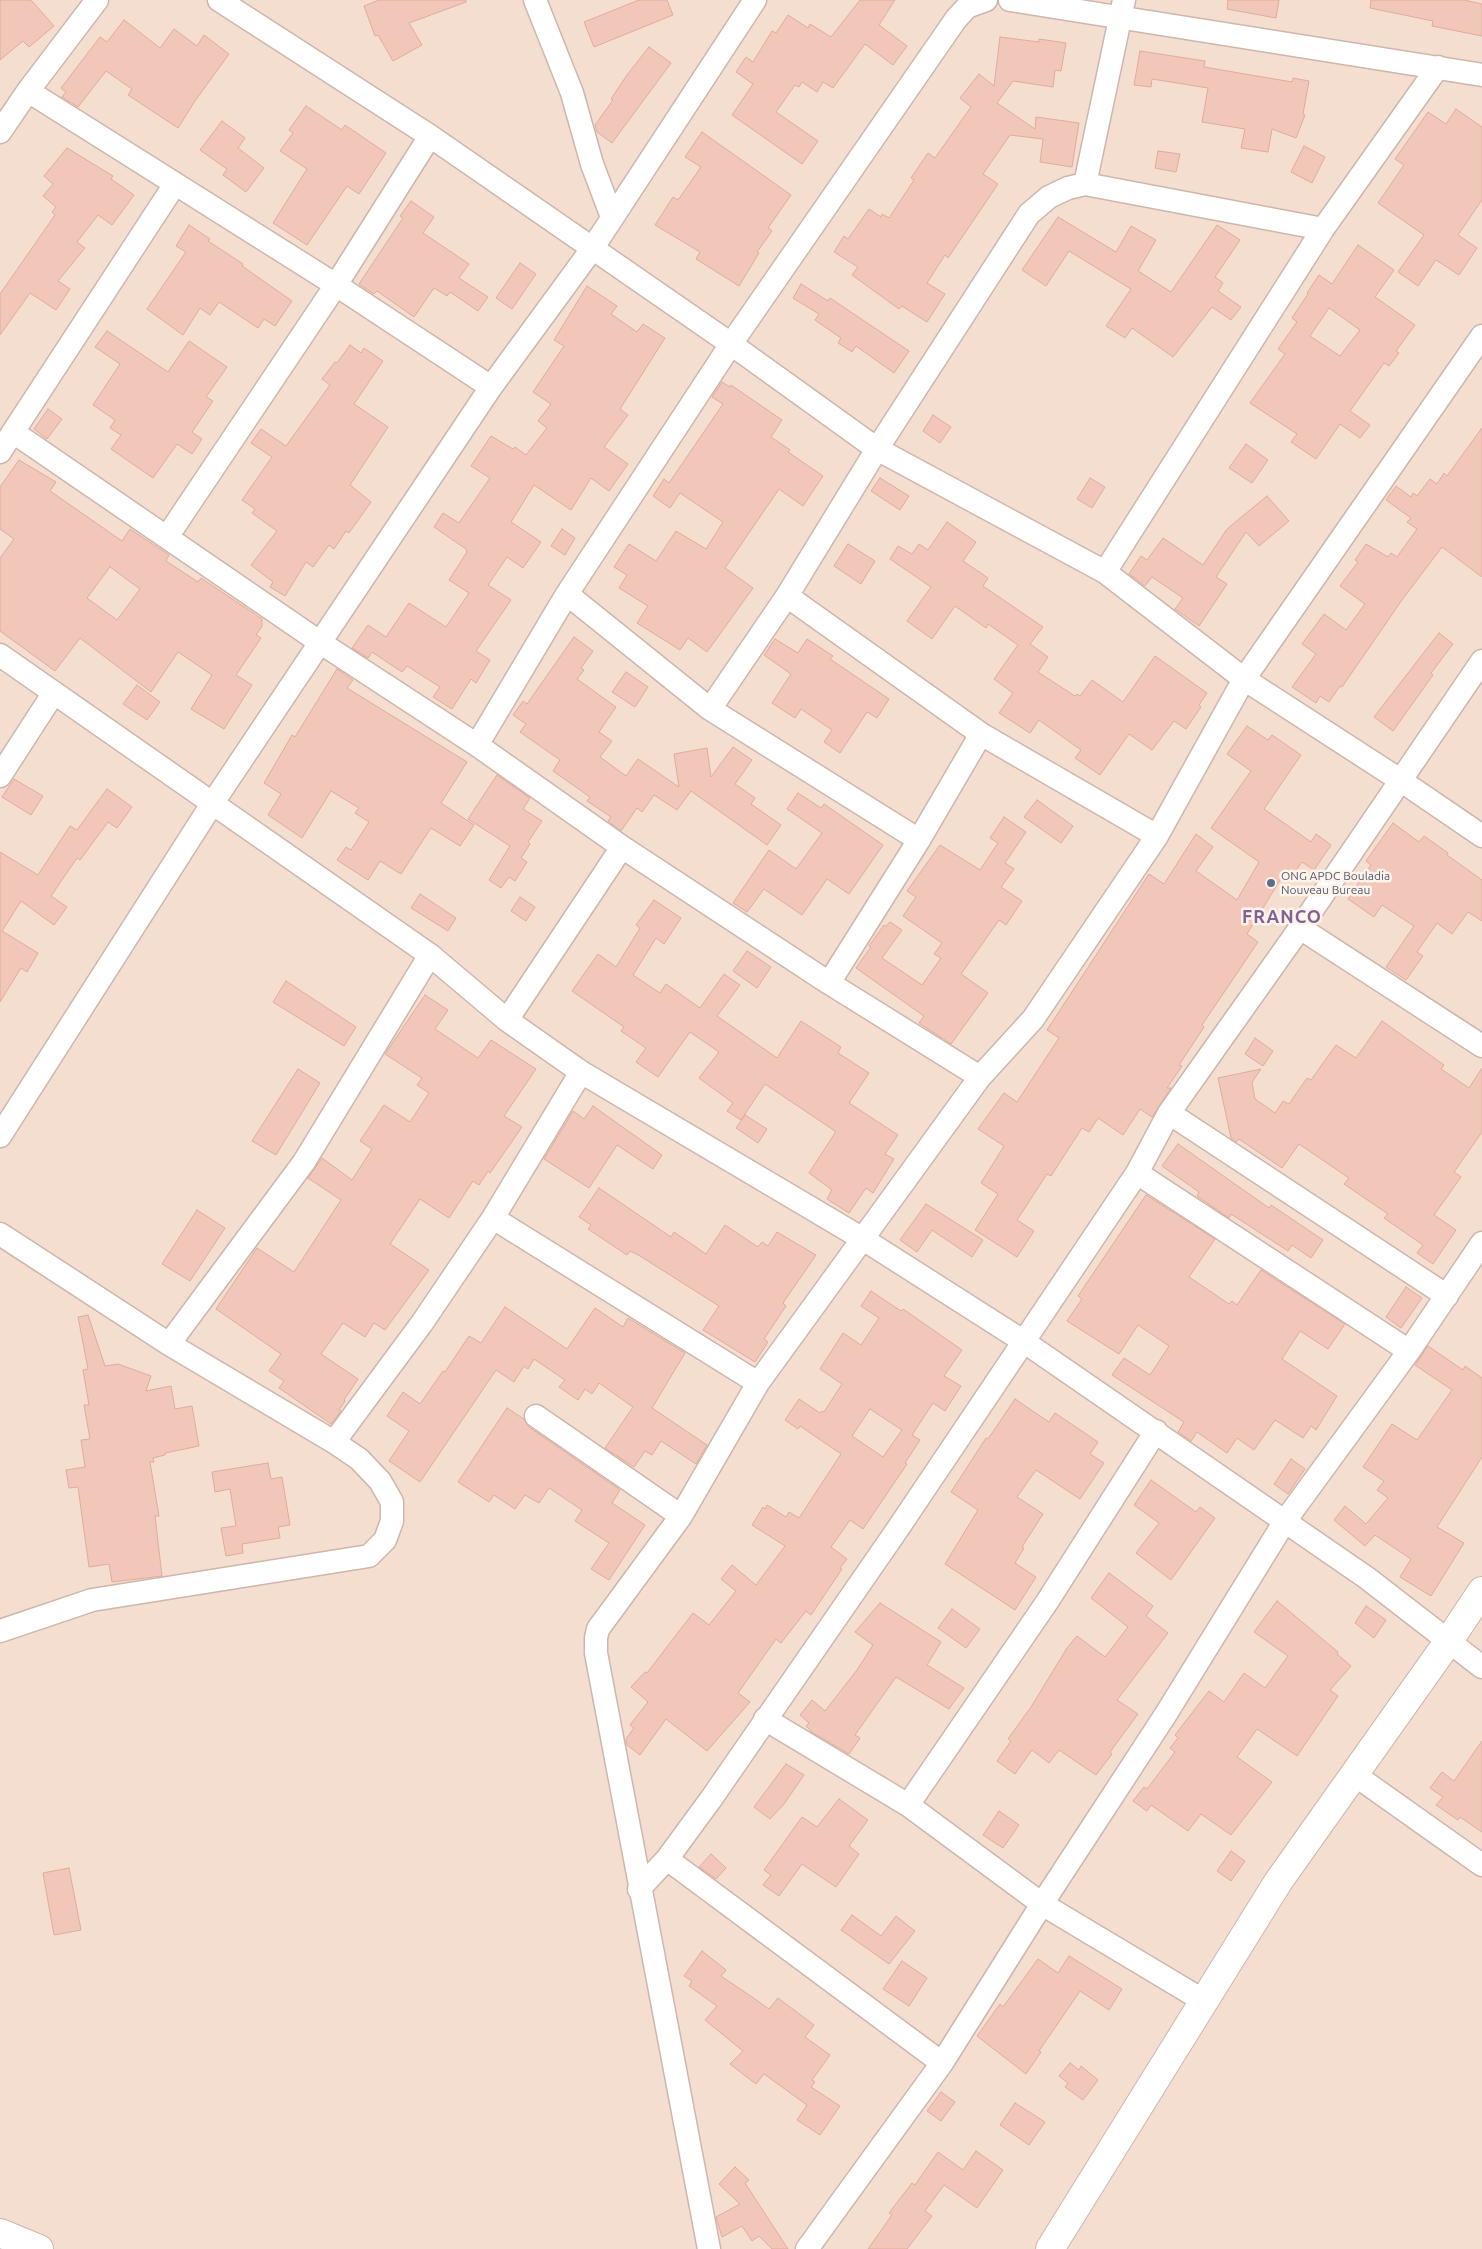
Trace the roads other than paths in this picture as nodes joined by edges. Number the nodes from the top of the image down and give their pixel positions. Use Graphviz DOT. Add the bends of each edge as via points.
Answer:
graph roads {
  1 [pos="97,0"];
  2 [pos="219,0"];
  3 [pos="536,0"];
  4 [pos="755,0"];
  5 [pos="986,0"];
  6 [pos="1010,0"];
  7 [pos="1122,8"];
  8 [pos="1438,67"];
  9 [pos="1482,75"];
  10 [pos="28,91"];
  11 [pos="0,132"];
  12 [pos="430,136"];
  13 [pos="175,184"];
  14 [pos="1084,184"];
  15 [pos="612,217"];
  16 [pos="1323,228"];
  17 [pos="592,248"];
  18 [pos="336,286"];
  19 [pos="1482,336"];
  20 [pos="731,344"];
  21 [pos="491,387"];
  22 [pos="13,432"];
  23 [pos="877,449"];
  24 [pos="0,452"];
  25 [pos="167,538"];
  26 [pos="1105,572"];
  27 [pos="567,594"];
  28 [pos="787,596"];
  29 [pos="321,643"];
  30 [pos="0,655"];
  31 [pos="1482,661"];
  32 [pos="1244,679"];
  33 [pos="54,694"];
  34 [pos="710,709"];
  35 [pos="981,734"];
  36 [pos="477,745"];
  37 [pos="0,776"];
  38 [pos="1400,780"];
  39 [pos="212,804"];
  40 [pos="1157,836"];
  41 [pos="1482,836"];
  42 [pos="919,840"];
  43 [pos="622,847"];
  44 [pos="1300,928"];
  45 [pos="430,956"];
  46 [pos="829,983"];
  47 [pos="507,1020"];
  48 [pos="1482,1046"];
  49 [pos="581,1072"];
  50 [pos="980,1076"];
  51 [pos="1169,1114"];
  52 [pos="0,1136"];
  53 [pos="1138,1172"];
  54 [pos="493,1218"];
  55 [pos="0,1234"];
  56 [pos="863,1239"];
  57 [pos="1482,1243"];
  58 [pos="1447,1296"];
  59 [pos="1023,1341"];
  60 [pos="170,1344"];
  61 [pos="1409,1351"];
  62 [pos="758,1383"];
  63 [pos="536,1416"];
  64 [pos="1156,1431"];
  65 [pos="334,1442"];
  66 [pos="681,1516"];
  67 [pos="1285,1521"];
  68 [pos="1482,1591"];
  69 [pos="0,1631"];
  70 [pos="1448,1642"];
  71 [pos="1482,1667"];
  72 [pos="765,1719"];
  73 [pos="1355,1775"];
  74 [pos="908,1805"];
  75 [pos="667,1859"];
  76 [pos="1482,1865"];
  77 [pos="639,1889"];
  78 [pos="1042,1904"];
  79 [pos="1204,2001"];
  80 [pos="942,2063"];
  81 [pos="0,2233"];
  82 [pos="39,2249"];
  83 [pos="709,2249"];
  84 [pos="807,2249"];
  85 [pos="1050,2249"];
  1 -- 10 [label="street"];
  2 -- 12 [label="street"];
  3 -- 15 [label="street" via="572,93 592,164"];
  4 -- 15 [label="street"];
  5 -- 20 [label="street" via="967,7 956,19"];
  6 -- 7 [label="street"];
  7 -- 8 [label="street"];
  7 -- 14 [label="street"];
  8 -- 9 [label="street"];
  8 -- 16 [label="street"];
  10 -- 11 [label="street"];
  10 -- 13 [label="street"];
  12 -- 17 [label="street"];
  12 -- 18 [label="street"];
  13 -- 18 [label="street"];
  13 -- 22 [label="street"];
  14 -- 16 [label="street"];
  14 -- 23 [label="street" via="1049,197 1029,214"];
  15 -- 17 [label="street"];
  16 -- 26 [label="street"];
  17 -- 20 [label="street"];
  17 -- 21 [label="street"];
  18 -- 21 [label="street"];
  18 -- 25 [label="street"];
  19 -- 32 [label="street"];
  20 -- 23 [label="street"];
  20 -- 27 [label="street"];
  21 -- 29 [label="street"];
  22 -- 24 [label="street"];
  22 -- 25 [label="street"];
  23 -- 26 [label="street"];
  23 -- 28 [label="street"];
  25 -- 29 [label="street"];
  26 -- 32 [label="street"];
  27 -- 34 [label="street"];
  27 -- 36 [label="street"];
  28 -- 34 [label="street"];
  28 -- 35 [label="street"];
  29 -- 36 [label="street"];
  29 -- 39 [label="street"];
  30 -- 33 [label="street"];
  31 -- 38 [label="street"];
  32 -- 38 [label="street"];
  32 -- 40 [label="street"];
  33 -- 37 [label="street"];
  33 -- 39 [label="street"];
  34 -- 42 [label="street"];
  35 -- 40 [label="street"];
  35 -- 42 [label="street"];
  36 -- 43 [label="street"];
  38 -- 41 [label="street"];
  38 -- 44 [label="street"];
  39 -- 45 [label="street"];
  39 -- 52 [label="street"];
  40 -- 50 [label="street" via="1033,1019"];
  42 -- 46 [label="street"];
  43 -- 46 [label="street"];
  43 -- 47 [label="street"];
  44 -- 48 [label="street"];
  44 -- 51 [label="street"];
  45 -- 47 [label="street"];
  45 -- 60 [label="street" via="304,1162"];
  46 -- 50 [label="street"];
  47 -- 49 [label="street"];
  49 -- 54 [label="street"];
  49 -- 56 [label="street"];
  50 -- 56 [label="street"];
  51 -- 53 [label="street"];
  51 -- 58 [label="street"];
  53 -- 59 [label="street"];
  53 -- 61 [label="street"];
  54 -- 62 [label="street"];
  54 -- 65 [label="street" via="422,1324"];
  55 -- 60 [label="street"];
  56 -- 59 [label="street"];
  56 -- 62 [label="street"];
  57 -- 58 [label="street"];
  58 -- 61 [label="street"];
  59 -- 64 [label="street"];
  59 -- 72 [label="street"];
  60 -- 65 [label="street"];
  61 -- 67 [label="street"];
  62 -- 66 [label="street"];
  63 -- 66 [label="street"];
  64 -- 67 [label="street"];
  64 -- 74 [label="street" via="1047,1602"];
  65 -- 69 [label="street" via="359,1459 380,1481 392,1502 392,1521 385,1540 369,1556 92,1600"];
  66 -- 77 [label="street" via="598,1629 596,1638 596,1653"];
  67 -- 70 [label="street" via="1367,1578"];
  67 -- 78 [label="street" via="1166,1714"];
  68 -- 70 [label="street"];
  70 -- 71 [label="street"];
  70 -- 73 [label="street"];
  72 -- 74 [label="street"];
  72 -- 75 [label="street"];
  73 -- 76 [label="street"];
  73 -- 79 [label="street" via="1278,1882"];
  74 -- 78 [label="street"];
  75 -- 77 [label="street"];
  75 -- 80 [label="street"];
  77 -- 83 [label="street"];
  78 -- 79 [label="street"];
  78 -- 80 [label="street"];
  79 -- 85 [label="street"];
  80 -- 84 [label="street"];
  81 -- 82 [label="street"];
}
